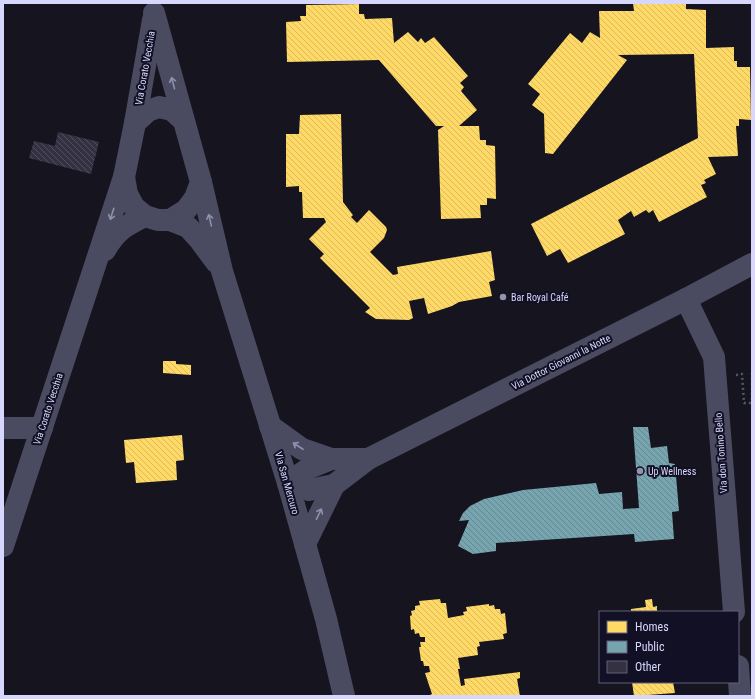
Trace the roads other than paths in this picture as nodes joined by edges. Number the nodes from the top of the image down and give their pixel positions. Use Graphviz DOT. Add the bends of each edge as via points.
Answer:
graph roads {
  1 [pos="155,8"];
  2 [pos="183,120"];
  3 [pos="135,123"];
  4 [pos="124,177"];
  5 [pos="200,182"];
  6 [pos="145,216"];
  7 [pos="170,220"];
  8 [pos="752,264"];
  9 [pos="222,271"];
  10 [pos="92,272"];
  11 [pos="686,299"];
  12 [pos="270,426"];
  13 [pos="3,428"];
  14 [pos="42,428"];
  15 [pos="331,459"];
  16 [pos="368,459"];
  17 [pos="288,483"];
  18 [pos="334,485"];
  19 [pos="305,544"];
  20 [pos="3,546"];
  21 [pos="734,611"];
  22 [pos="739,681"];
  23 [pos="344,696"];
  24 [pos="740,696"];
  2 -- 1 [label="street, Via Corato Vecchia, one-way"];
  1 -- 3 [label="street, Via Corato Vecchia"];
  2 -- 3 [label="street, Via Corato Vecchia" via="172,110 159,107 148,111"];
  2 -- 5 [label="street, Via Corato Vecchia"];
  3 -- 4 [label="street, Via Corato Vecchia"];
  4 -- 6 [label="street, Via Corato Vecchia" via="127,194 134,207"];
  4 -- 10 [label="street, Via Corato Vecchia, one-way"];
  5 -- 7 [label="street" via="195,198 186,210"];
  9 -- 5 [label="street, Via Corato Vecchia, one-way"];
  6 -- 7 [label="street"];
  6 -- 10 [label="street, Via Corato Vecchia" via="113,236"];
  7 -- 9 [label="street" via="188,227"];
  8 -- 11 [label="street, Via Dottor Giovanni la Notte"];
  9 -- 12 [label="street, Via San Mercuro"];
  10 -- 14 [label="street, Via Corato Vecchia"];
  11 -- 16 [label="street, Via Dottor Giovanni la Notte"];
  11 -- 21 [label="street, Via don Tonino Bello" via="714,356"];
  15 -- 12 [label="street, Via Dottor Giovanni la Notte, one-way" via="302,449"];
  12 -- 17 [label="street, Via San Mercuro"];
  13 -- 14 [label="street"];
  14 -- 20 [label="street, Via Corato Vecchia"];
  15 -- 16 [label="street, Via Dottor Giovanni la Notte"];
  15 -- 17 [label="street, Via Dottor Giovanni la Notte" via="309,468"];
  16 -- 18 [label="street, Via Dottor Giovanni la Notte"];
  17 -- 18 [label="street, Via Dottor Giovanni la Notte" via="309,490"];
  17 -- 19 [label="street, Via San Mercuro"];
  19 -- 18 [label="street, Via Dottor Giovanni la Notte, one-way"];
  19 -- 23 [label="street, Via San Mercuro"];
  22 -- 24 [label="street"];
}
